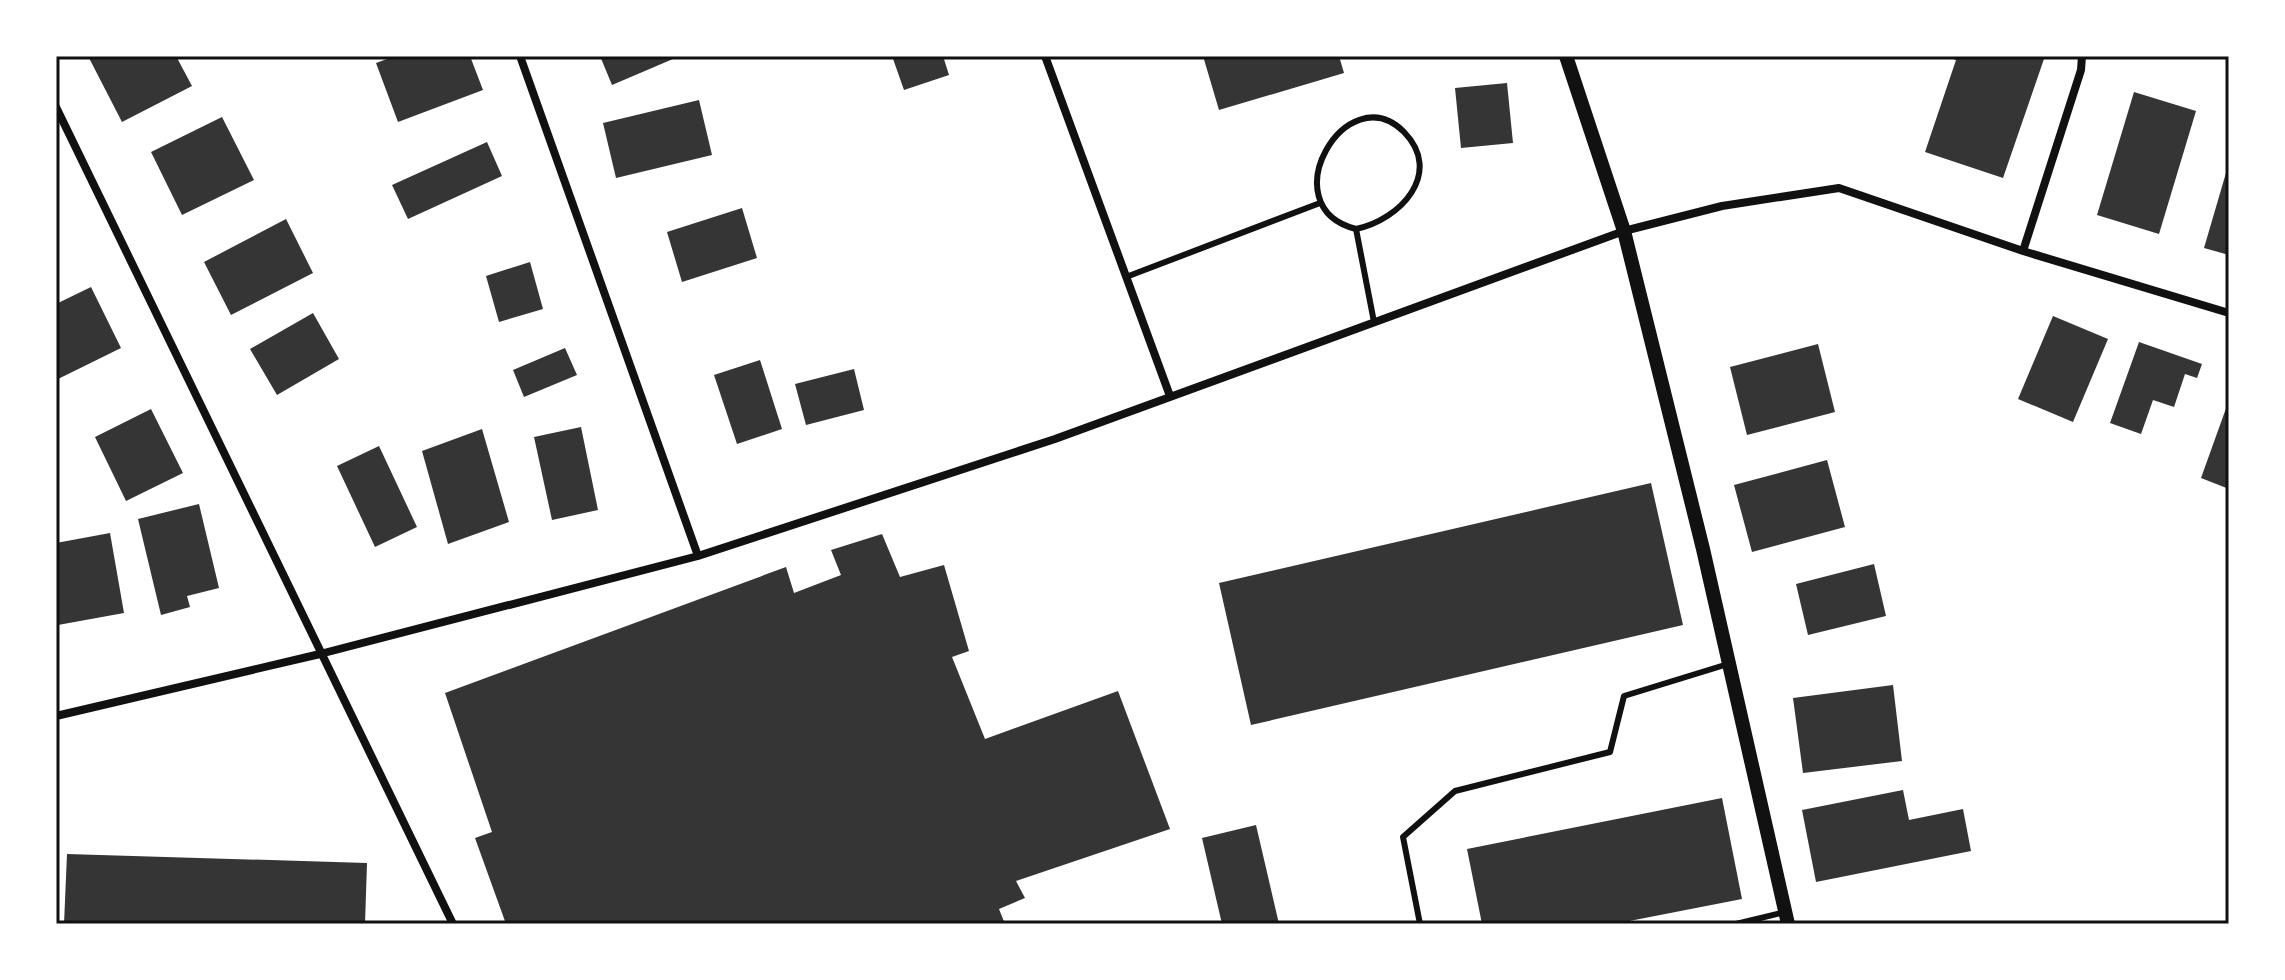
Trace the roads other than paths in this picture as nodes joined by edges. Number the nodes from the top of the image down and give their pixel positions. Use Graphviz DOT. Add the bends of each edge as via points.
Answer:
graph roads {
  1 [pos="520,56"];
  2 [pos="1045,56"];
  3 [pos="1566,56"];
  4 [pos="2082,56"];
  5 [pos="56,107"];
  6 [pos="1320,203"];
  7 [pos="1356,229"];
  8 [pos="1624,231"];
  9 [pos="2023,251"];
  10 [pos="1126,277"];
  11 [pos="2229,313"];
  12 [pos="1374,322"];
  13 [pos="1170,396"];
  14 [pos="698,556"];
  15 [pos="320,654"];
  16 [pos="1729,664"];
  17 [pos="56,716"];
  18 [pos="1786,918"];
  19 [pos="453,924"];
  20 [pos="1420,924"];
  21 [pos="1736,924"];
  1 -- 14 [label="street"];
  2 -- 10 [label="street"];
  3 -- 8 [label="street"];
  4 -- 9 [label="street"];
  5 -- 15 [label="street"];
  6 -- 7 [label="lane" via="1335,224"];
  6 -- 7 [label="lane" via="1318,175 1324,150 1339,129 1371,118 1397,124 1418,157 1418,180 1403,207 1377,225"];
  6 -- 10 [label="lane"];
  7 -- 12 [label="lane"];
  8 -- 9 [label="street" via="1722,206 1839,188"];
  8 -- 12 [label="street"];
  8 -- 16 [label="street"];
  9 -- 11 [label="street"];
  10 -- 13 [label="street"];
  12 -- 13 [label="street"];
  13 -- 14 [label="street"];
  14 -- 15 [label="street"];
  15 -- 17 [label="street"];
  15 -- 19 [label="street"];
  16 -- 18 [label="street"];
  16 -- 20 [label="lane" via="1624,696 1610,752 1455,791 1403,837"];
  18 -- 21 [label="lane"];
}
